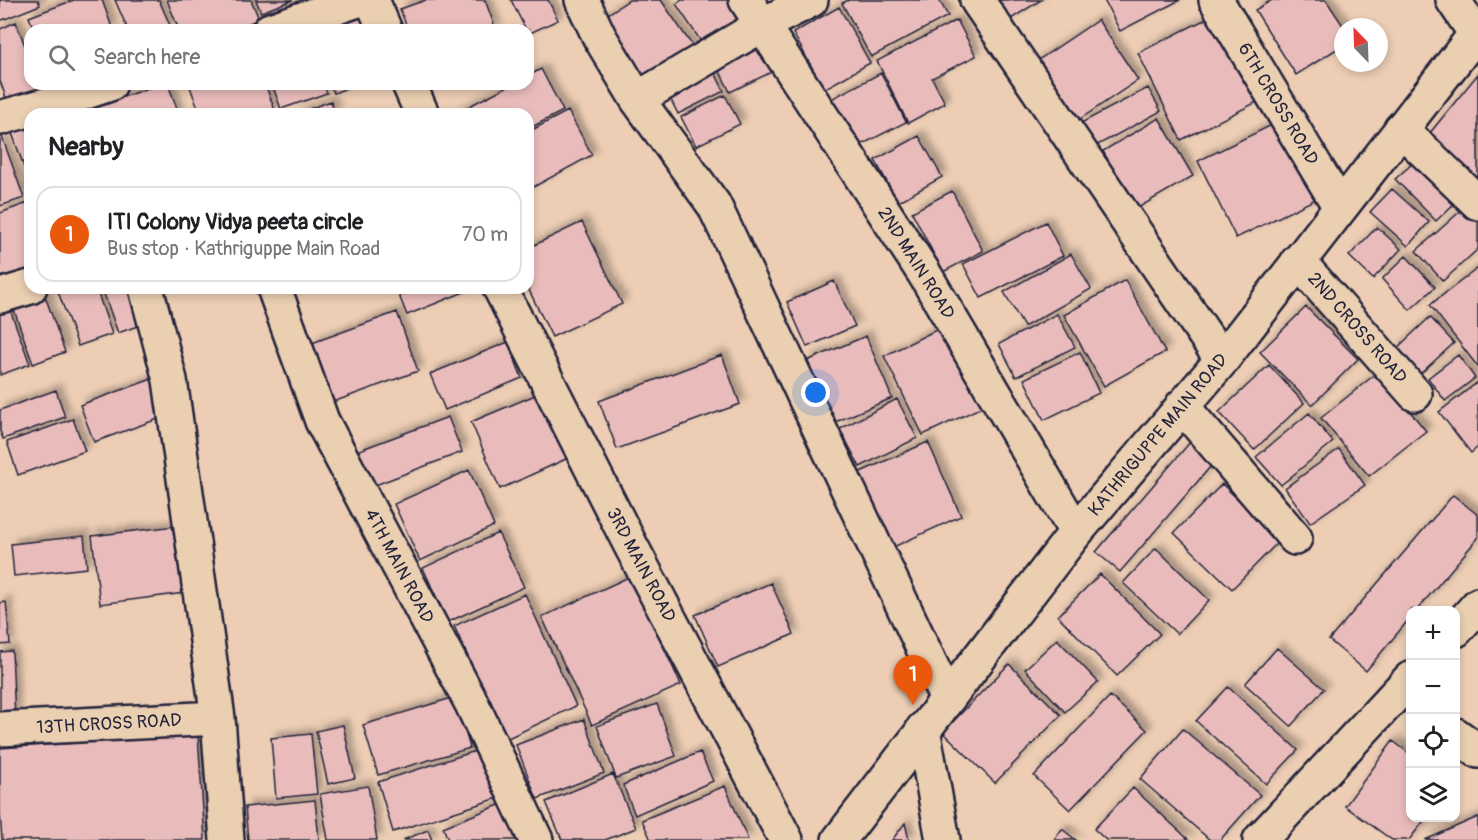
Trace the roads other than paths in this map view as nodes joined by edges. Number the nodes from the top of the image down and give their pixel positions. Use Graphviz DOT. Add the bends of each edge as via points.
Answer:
graph roads {
  1 [pos="358,0"];
  2 [pos="372,0"];
  3 [pos="582,0"];
  4 [pos="812,0"];
  5 [pos="977,0"];
  6 [pos="1216,0"];
  7 [pos="1453,0"];
  8 [pos="754,13"];
  9 [pos="288,24"];
  10 [pos="382,24"];
  11 [pos="1477,33"];
  12 [pos="92,90"];
  13 [pos="412,90"];
  14 [pos="637,99"];
  15 [pos="35,108"];
  16 [pos="419,108"];
  17 [pos="24,111"];
  18 [pos="0,118"];
  19 [pos="1401,129"];
  20 [pos="1478,203"];
  21 [pos="1340,207"];
  22 [pos="1298,261"];
  23 [pos="24,289"];
  24 [pos="148,294"];
  25 [pos="276,294"];
  26 [pos="503,294"];
  27 [pos="0,296"];
  28 [pos="1222,360"];
  29 [pos="1415,394"];
  30 [pos="1182,406"];
  31 [pos="1076,532"];
  32 [pos="1295,538"];
  33 [pos="1478,605"];
  34 [pos="1460,625"];
  35 [pos="1406,692"];
  36 [pos="946,699"];
  37 [pos="218,718"];
  38 [pos="0,729"];
  39 [pos="923,729"];
  40 [pos="1460,738"];
  41 [pos="1478,751"];
  42 [pos="227,840"];
  43 [pos="537,840"];
  44 [pos="786,840"];
  45 [pos="839,840"];
  46 [pos="943,840"];
  47 [pos="1260,840"];
  1 -- 9 [label="street"];
  2 -- 10 [label="street"];
  3 -- 14 [label="street"];
  4 -- 8 [label="street"];
  5 -- 28 [label="street"];
  6 -- 21 [label="street, 6TH CROSS ROAD"];
  7 -- 11 [label="street"];
  8 -- 14 [label="street"];
  8 -- 31 [label="street, 2ND MAIN ROAD" via="924,273"];
  11 -- 19 [label="street, KATHRIGUPPE MAIN ROAD"];
  12 -- 15 [label="street"];
  13 -- 16 [label="street"];
  14 -- 36 [label="street" via="714,205"];
  17 -- 18 [label="street"];
  19 -- 20 [label="street"];
  19 -- 21 [label="street, KATHRIGUPPE MAIN ROAD"];
  21 -- 22 [label="street, KATHRIGUPPE MAIN ROAD"];
  22 -- 28 [label="street, KATHRIGUPPE MAIN ROAD"];
  22 -- 29 [label="street, 2ND CROSS ROAD"];
  23 -- 27 [label="street"];
  24 -- 37 [label="street" via="171,380"];
  25 -- 43 [label="street, 4TH MAIN ROAD" via="322,421 471,702"];
  26 -- 44 [label="street, 3RD MAIN ROAD"];
  28 -- 30 [label="street, KATHRIGUPPE MAIN ROAD"];
  30 -- 31 [label="street, KATHRIGUPPE MAIN ROAD"];
  30 -- 32 [label="street"];
  31 -- 36 [label="street, KATHRIGUPPE MAIN ROAD"];
  33 -- 34 [label="street"];
  35 -- 47 [label="street"];
  36 -- 39 [label="street, KATHRIGUPPE MAIN ROAD"];
  37 -- 38 [label="street, 13TH CROSS ROAD"];
  37 -- 42 [label="street"];
  39 -- 45 [label="street, KATHRIGUPPE MAIN ROAD"];
  39 -- 46 [label="street"];
  40 -- 41 [label="street"];
}
